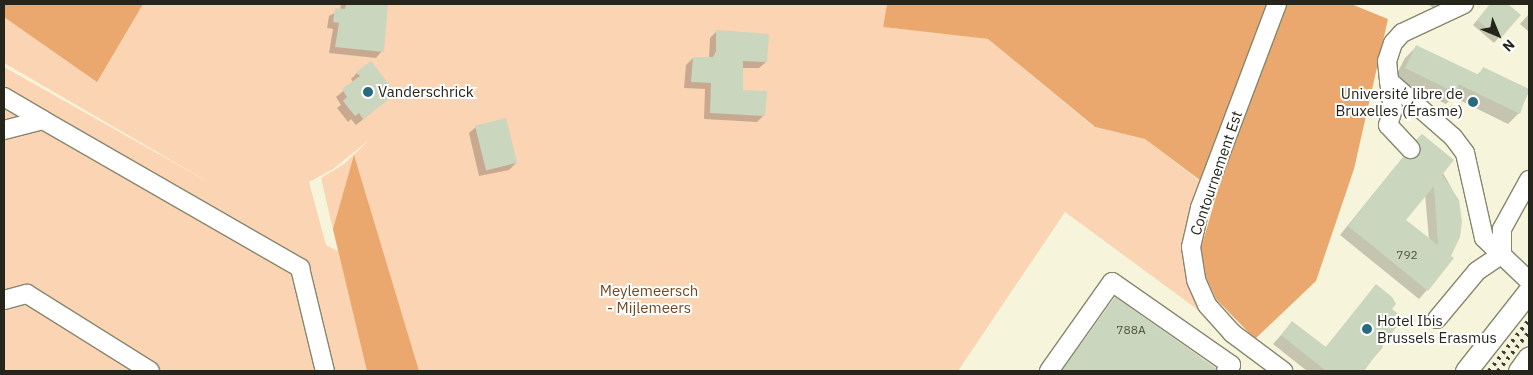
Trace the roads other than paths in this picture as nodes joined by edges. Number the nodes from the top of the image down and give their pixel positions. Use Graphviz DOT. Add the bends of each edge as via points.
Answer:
graph roads {
  1 [pos="1277,4"];
  2 [pos="1464,4"];
  3 [pos="1389,80"];
  4 [pos="4,97"];
  5 [pos="43,120"];
  6 [pos="4,130"];
  7 [pos="1410,149"];
  8 [pos="1529,180"];
  9 [pos="1502,254"];
  10 [pos="1529,281"];
  11 [pos="1529,292"];
  12 [pos="4,300"];
  13 [pos="1437,319"];
  14 [pos="1529,358"];
  15 [pos="150,371"];
  16 [pos="325,371"];
  17 [pos="1049,371"];
  18 [pos="1226,371"];
  19 [pos="1283,371"];
  20 [pos="1466,371"];
  21 [pos="1519,371"];
  1 -- 19 [label="street, Contournement Est" via="1200,208 1191,248 1196,280 1207,305 1232,333"];
  2 -- 3 [label="street" via="1402,34 1393,43 1387,61"];
  3 -- 7 [label="street" via="1392,109 1388,125"];
  3 -- 9 [label="street" via="1453,137 1465,153 1484,238"];
  4 -- 5 [label="street"];
  5 -- 6 [label="street"];
  5 -- 16 [label="street" via="300,268"];
  8 -- 9 [label="street" via="1502,229"];
  9 -- 10 [label="street"];
  9 -- 13 [label="street" via="1477,271"];
  11 -- 20 [label="main road"];
  12 -- 15 [label="street" via="27,294"];
  14 -- 21 [label="main road"];
  17 -- 18 [label="street" via="1112,282 1231,365"];
}
